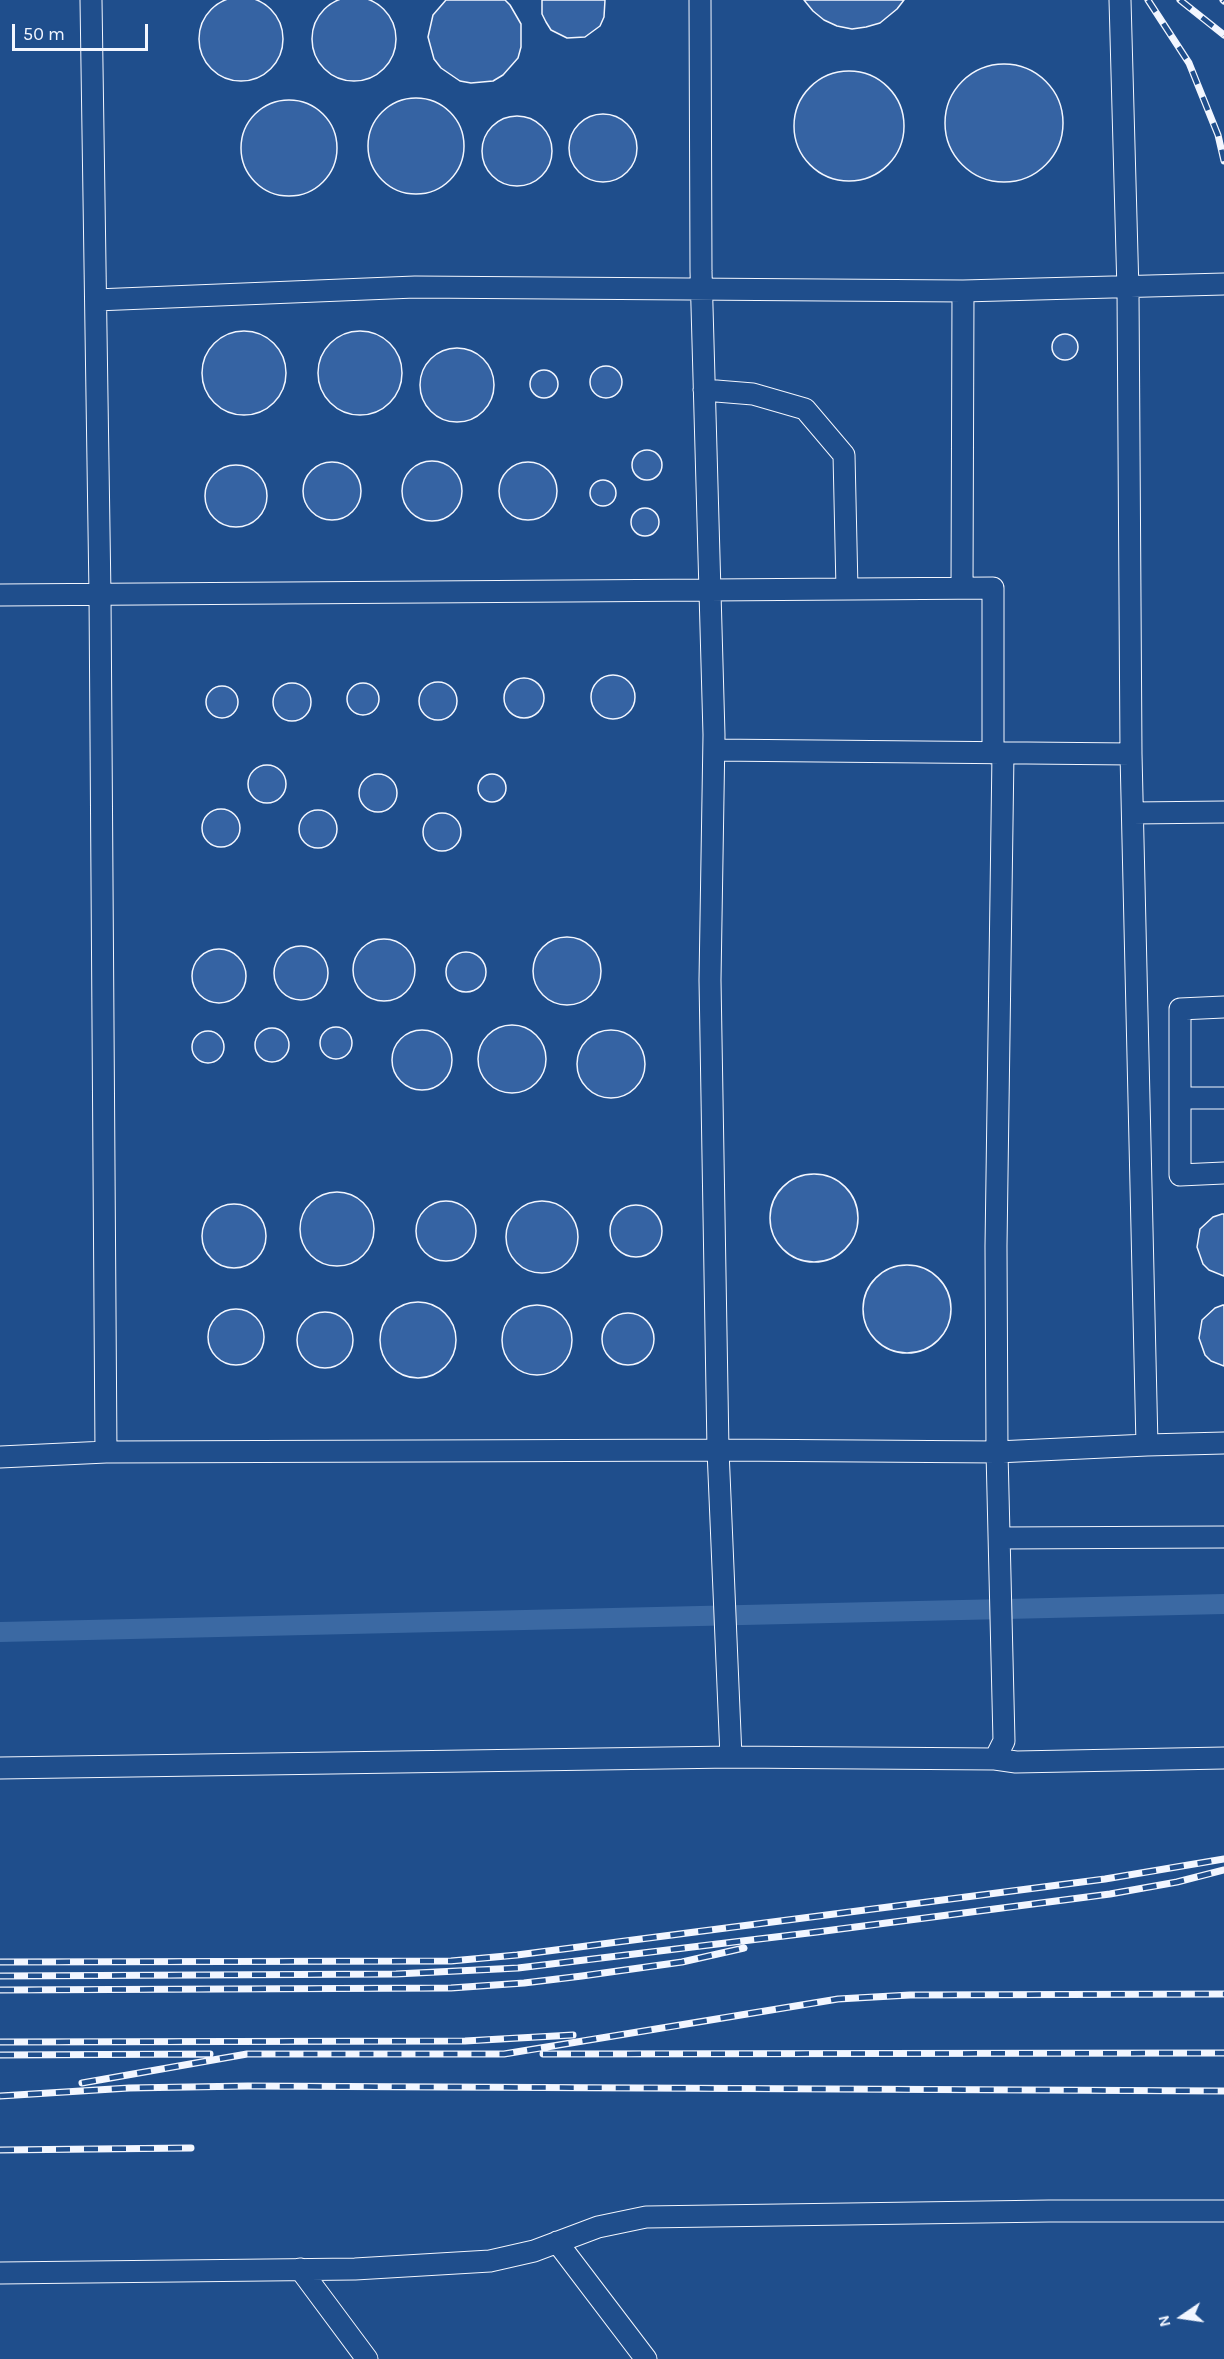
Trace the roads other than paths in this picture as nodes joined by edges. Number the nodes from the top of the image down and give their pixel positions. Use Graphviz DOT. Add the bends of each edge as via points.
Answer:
graph roads {
  1 [pos="91,0"];
  2 [pos="700,0"];
  3 [pos="1120,0"];
  4 [pos="1224,284"];
  5 [pos="1128,286"];
  6 [pos="702,289"];
  7 [pos="963,291"];
  8 [pos="96,300"];
  9 [pos="704,390"];
  10 [pos="962,588"];
  11 [pos="710,589"];
  12 [pos="848,589"];
  13 [pos="0,595"];
  14 [pos="100,595"];
  15 [pos="714,750"];
  16 [pos="998,753"];
  17 [pos="1131,754"];
  18 [pos="1224,812"];
  19 [pos="1133,813"];
  20 [pos="1224,1007"];
  21 [pos="1180,1098"];
  22 [pos="1224,1098"];
  23 [pos="1224,1173"];
  24 [pos="1224,1443"];
  25 [pos="1147,1445"];
  26 [pos="718,1450"];
  27 [pos="106,1452"];
  28 [pos="997,1452"];
  29 [pos="0,1457"];
  30 [pos="1224,1537"];
  31 [pos="1000,1538"];
  32 [pos="730,1757"];
  33 [pos="1224,1758"];
  34 [pos="995,1759"];
  35 [pos="0,1768"];
  36 [pos="1224,2211"];
  37 [pos="557,2242"];
  38 [pos="300,2270"];
  39 [pos="0,2273"];
  40 [pos="367,2359"];
  41 [pos="646,2359"];
  1 -- 8 [label="street"];
  2 -- 6 [label="street"];
  3 -- 5 [label="street"];
  4 -- 5 [label="street"];
  5 -- 7 [label="street"];
  5 -- 17 [label="street"];
  6 -- 7 [label="street"];
  6 -- 8 [label="street" via="415,287"];
  6 -- 9 [label="street"];
  7 -- 10 [label="street"];
  8 -- 14 [label="street"];
  9 -- 11 [label="street"];
  9 -- 12 [label="street" via="753,394 805,409 844,455"];
  10 -- 12 [label="street"];
  10 -- 16 [label="street" via="993,588"];
  11 -- 12 [label="street"];
  11 -- 14 [label="street"];
  11 -- 15 [label="street"];
  13 -- 14 [label="street"];
  14 -- 27 [label="street"];
  15 -- 16 [label="street"];
  15 -- 26 [label="street" via="710,980"];
  16 -- 17 [label="street"];
  16 -- 28 [label="street"];
  17 -- 19 [label="street"];
  18 -- 19 [label="street"];
  19 -- 25 [label="street"];
  20 -- 21 [label="street" via="1180,1010"];
  21 -- 22 [label="street"];
  21 -- 23 [label="street" via="1180,1175"];
  24 -- 25 [label="street"];
  25 -- 28 [label="street"];
  26 -- 27 [label="street"];
  26 -- 28 [label="street"];
  26 -- 32 [label="street"];
  27 -- 29 [label="street"];
  28 -- 31 [label="street"];
  30 -- 31 [label="street"];
  31 -- 34 [label="street" via="1004,1741"];
  32 -- 34 [label="street"];
  32 -- 35 [label="street"];
  33 -- 34 [label="street" via="1016,1762"];
  36 -- 37 [label="street" via="646,2217 598,2227"];
  37 -- 38 [label="street" via="490,2261"];
  37 -- 41 [label="street"];
  38 -- 39 [label="street"];
  38 -- 40 [label="street"];
}
